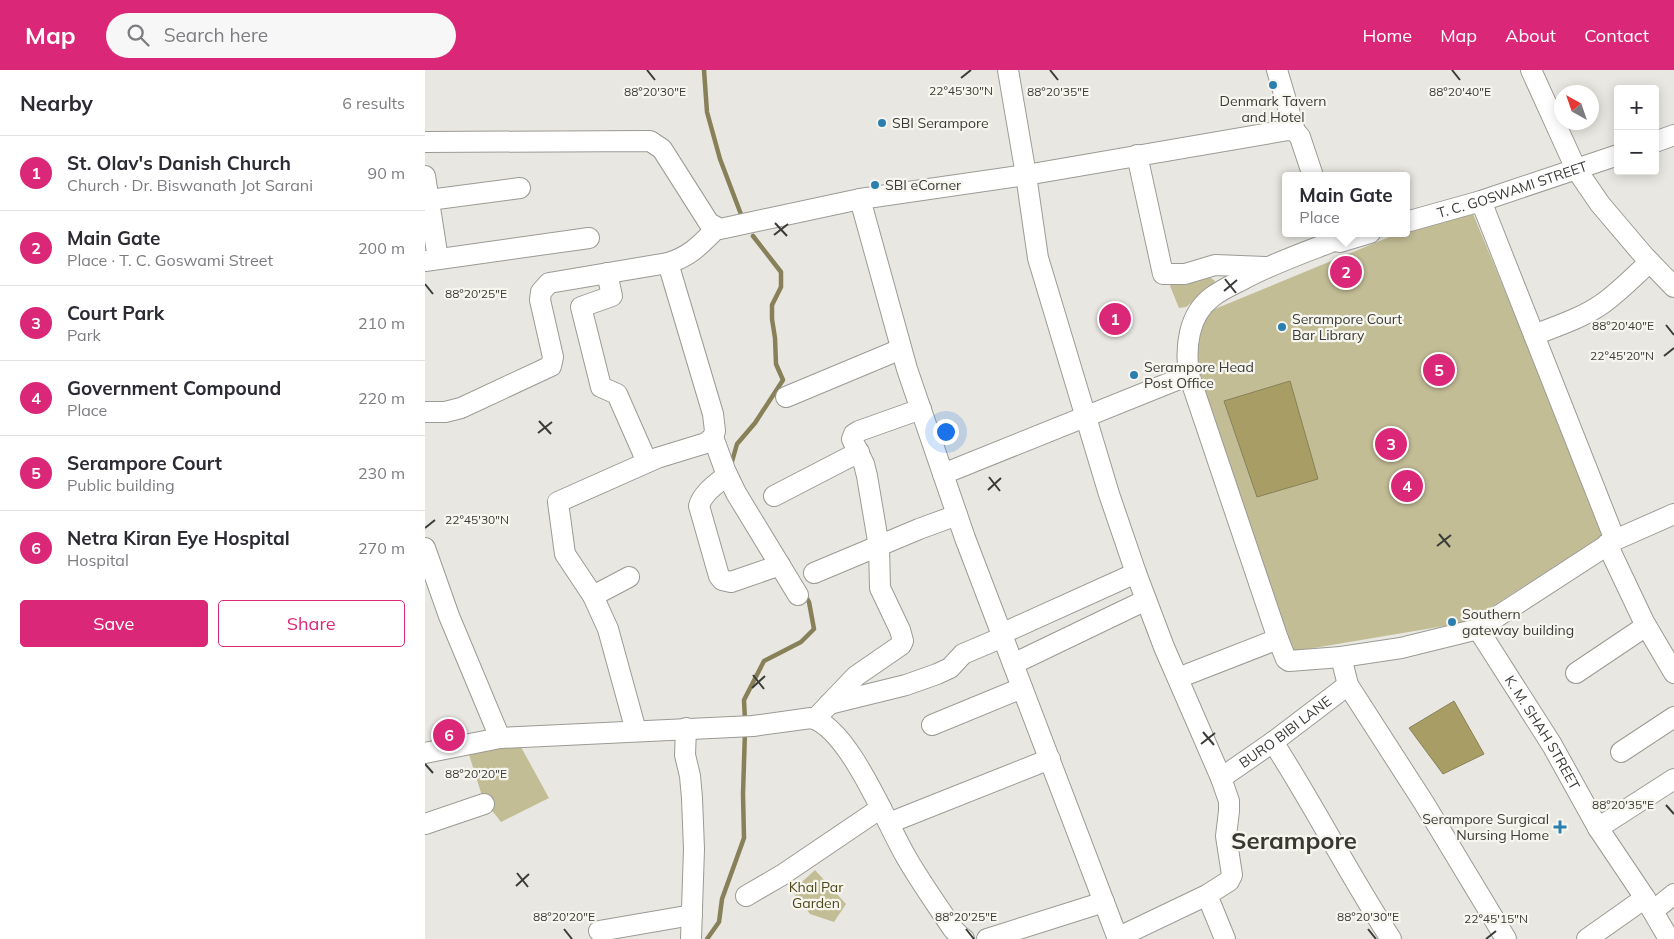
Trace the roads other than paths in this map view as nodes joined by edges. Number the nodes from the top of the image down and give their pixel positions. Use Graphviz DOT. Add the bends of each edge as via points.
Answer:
graph roads {
  1 [pos="1008,70"];
  2 [pos="1277,70"];
  3 [pos="1531,70"];
  4 [pos="1295,131"];
  5 [pos="1674,135"];
  6 [pos="1659,141"];
  7 [pos="425,142"];
  8 [pos="1137,155"];
  9 [pos="1614,156"];
  10 [pos="1576,169"];
  11 [pos="1312,172"];
  12 [pos="1026,175"];
  13 [pos="425,176"];
  14 [pos="520,188"];
  15 [pos="860,199"];
  16 [pos="429,200"];
  17 [pos="1481,201"];
  18 [pos="1410,221"];
  19 [pos="717,228"];
  20 [pos="1332,237"];
  21 [pos="1357,237"];
  22 [pos="589,238"];
  23 [pos="431,260"];
  24 [pos="1650,262"];
  25 [pos="668,263"];
  26 [pos="1265,267"];
  27 [pos="607,273"];
  28 [pos="1674,287"];
  29 [pos="1534,335"];
  30 [pos="901,349"];
  31 [pos="1189,374"];
  32 [pos="786,397"];
  33 [pos="921,409"];
  34 [pos="425,412"];
  35 [pos="1086,416"];
  36 [pos="713,437"];
  37 [pos="859,452"];
  38 [pos="647,462"];
  39 [pos="943,474"];
  40 [pos="727,475"];
  41 [pos="774,496"];
  42 [pos="1674,514"];
  43 [pos="957,516"];
  44 [pos="1611,542"];
  45 [pos="879,547"];
  46 [pos="425,548"];
  47 [pos="780,565"];
  48 [pos="814,573"];
  49 [pos="1136,574"];
  50 [pos="629,577"];
  51 [pos="798,595"];
  52 [pos="593,596"];
  53 [pos="1146,600"];
  54 [pos="1646,626"];
  55 [pos="1478,629"];
  56 [pos="1002,635"];
  57 [pos="1278,638"];
  58 [pos="1341,657"];
  59 [pos="1013,664"];
  60 [pos="1576,673"];
  61 [pos="1674,673"];
  62 [pos="1178,678"];
  63 [pos="1348,685"];
  64 [pos="1022,688"];
  65 [pos="829,704"];
  66 [pos="1674,717"];
  67 [pos="815,719"];
  68 [pos="932,725"];
  69 [pos="686,728"];
  70 [pos="636,731"];
  71 [pos="500,738"];
  72 [pos="1273,742"];
  73 [pos="1621,752"];
  74 [pos="425,753"];
  75 [pos="1050,759"];
  76 [pos="1221,778"];
  77 [pos="1674,779"];
  78 [pos="484,804"];
  79 [pos="885,816"];
  80 [pos="425,824"];
  81 [pos="1598,828"];
  82 [pos="1207,894"];
  83 [pos="1674,894"];
  84 [pos="746,896"];
  85 [pos="1104,902"];
  86 [pos="1649,904"];
  87 [pos="692,915"];
  88 [pos="599,931"];
  89 [pos="1117,938"];
  90 [pos="1665,938"];
  91 [pos="691,939"];
  92 [pos="964,939"];
  93 [pos="987,939"];
  94 [pos="1225,939"];
  95 [pos="1391,939"];
  96 [pos="1506,939"];
  97 [pos="1587,939"];
  1 -- 12 [label="street"];
  2 -- 4 [label="street"];
  3 -- 10 [label="street"];
  4 -- 8 [label="street"];
  4 -- 11 [label="street"];
  5 -- 6 [label="street"];
  7 -- 19 [label="street" via="650,141 662,149 709,223"];
  8 -- 12 [label="street"];
  8 -- 26 [label="street" via="1163,274 1185,274 1215,265"];
  9 -- 10 [label="street, T. C. GOSWAMI STREET"];
  10 -- 17 [label="street, T. C. GOSWAMI STREET"];
  10 -- 24 [label="street" via="1600,204"];
  12 -- 15 [label="street"];
  12 -- 35 [label="street" via="1037,258"];
  13 -- 16 [label="street"];
  14 -- 16 [label="street"];
  15 -- 19 [label="street" via="726,229"];
  15 -- 30 [label="street"];
  16 -- 23 [label="street"];
  17 -- 18 [label="street, T. C. GOSWAMI STREET"];
  17 -- 29 [label="street"];
  19 -- 25 [label="street" via="689,255"];
  20 -- 21 [label="street" via="1340,242"];
  20 -- 26 [label="street"];
  22 -- 23 [label="street"];
  24 -- 28 [label="street"];
  24 -- 29 [label="street" via="1593,310"];
  25 -- 27 [label="street"];
  25 -- 36 [label="street" via="713,414"];
  26 -- 31 [label="street" via="1210,298 1201,308 1191,327 1187,356"];
  27 -- 34 [label="street" via="549,283 541,292 553,357 551,366 461,408"];
  27 -- 38 [label="street" via="612,296 581,307 601,387 617,394"];
  29 -- 44 [label="street"];
  30 -- 32 [label="street"];
  30 -- 33 [label="street"];
  31 -- 35 [label="street"];
  31 -- 57 [label="street"];
  33 -- 37 [label="street" via="856,432 852,439"];
  33 -- 39 [label="street"];
  35 -- 39 [label="street"];
  35 -- 49 [label="street"];
  36 -- 38 [label="street" via="706,443"];
  36 -- 40 [label="street"];
  37 -- 41 [label="street"];
  37 -- 45 [label="street" via="867,476"];
  38 -- 52 [label="street" via="558,502 565,554"];
  39 -- 43 [label="street"];
  40 -- 47 [label="street"];
  40 -- 47 [label="street" via="710,489 699,506 719,576 731,582"];
  42 -- 44 [label="street"];
  43 -- 45 [label="street"];
  43 -- 56 [label="street"];
  44 -- 54 [label="street"];
  44 -- 55 [label="street"];
  45 -- 48 [label="street"];
  45 -- 65 [label="street" via="880,588 903,641 857,676"];
  46 -- 71 [label="street" via="449,616"];
  47 -- 51 [label="street"];
  49 -- 53 [label="street"];
  49 -- 56 [label="street"];
  50 -- 52 [label="street"];
  52 -- 70 [label="street" via="608,629"];
  53 -- 59 [label="street"];
  53 -- 62 [label="street"];
  54 -- 60 [label="street"];
  54 -- 61 [label="street"];
  55 -- 58 [label="street" via="1401,648"];
  55 -- 81 [label="street, K. M. SHAH STREET" via="1552,745"];
  56 -- 59 [label="street"];
  56 -- 65 [label="street" via="963,654 950,668 937,674"];
  57 -- 58 [label="street" via="1287,661"];
  57 -- 62 [label="street"];
  58 -- 63 [label="street"];
  59 -- 64 [label="street"];
  62 -- 76 [label="street"];
  63 -- 72 [label="street, BURO BIBI LANE"];
  63 -- 96 [label="street" via="1425,804"];
  64 -- 68 [label="street"];
  64 -- 75 [label="street"];
  65 -- 67 [label="street"];
  66 -- 73 [label="street"];
  67 -- 69 [label="street"];
  67 -- 79 [label="street" via="847,749"];
  69 -- 70 [label="street"];
  69 -- 87 [label="street" via="685,755 690,776 693,824"];
  70 -- 71 [label="street"];
  71 -- 74 [label="street"];
  72 -- 76 [label="street, BURO BIBI LANE"];
  72 -- 95 [label="street"];
  75 -- 79 [label="street"];
  75 -- 85 [label="street"];
  76 -- 82 [label="street" via="1229,801 1226,836 1232,875 1229,881"];
  77 -- 81 [label="street"];
  78 -- 80 [label="street"];
  79 -- 84 [label="street"];
  79 -- 92 [label="street" via="905,855 949,923"];
  81 -- 86 [label="street, K. M. SHAH STREET"];
  82 -- 89 [label="street"];
  82 -- 94 [label="street"];
  83 -- 86 [label="street"];
  85 -- 89 [label="street"];
  85 -- 93 [label="street"];
  86 -- 90 [label="street, K. M. SHAH STREET"];
  86 -- 97 [label="street"];
  87 -- 88 [label="street"];
  87 -- 91 [label="street"];
}
